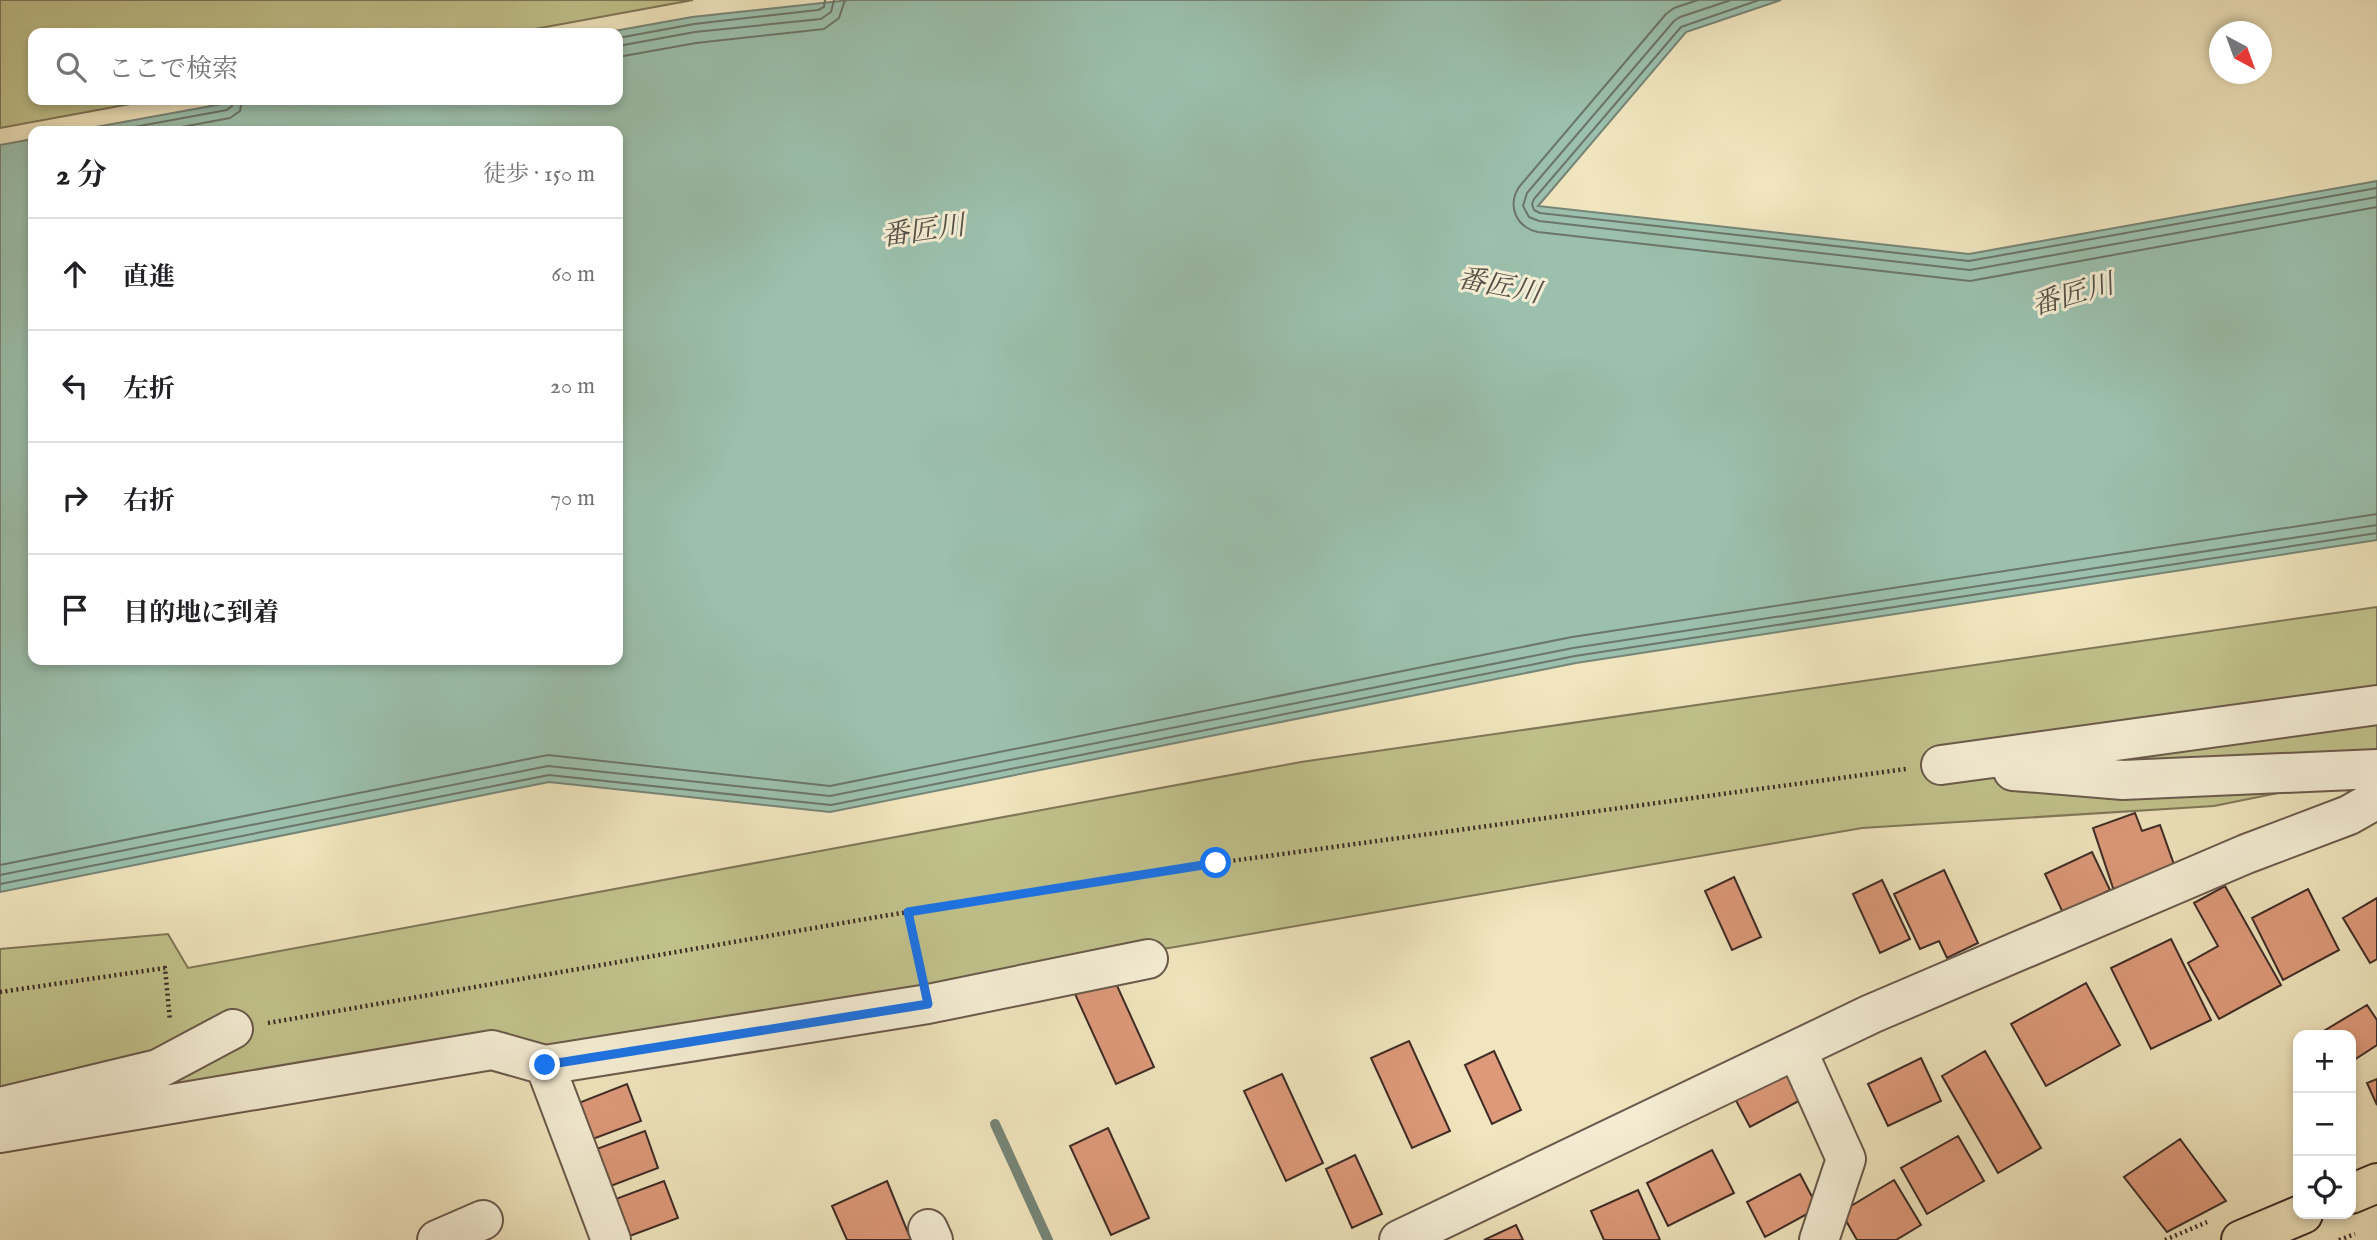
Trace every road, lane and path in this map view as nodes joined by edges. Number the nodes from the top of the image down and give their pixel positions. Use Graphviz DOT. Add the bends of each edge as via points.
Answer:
graph roads {
  1 [pos="2377,705"];
  2 [pos="1941,765"];
  3 [pos="2377,769"];
  4 [pos="2377,799"];
  5 [pos="908,912"];
  6 [pos="1148,959"];
  7 [pos="0,992"];
  8 [pos="928,1004"];
  9 [pos="171,1027"];
  10 [pos="233,1029"];
  11 [pos="1797,1050"];
  12 [pos="545,1065"];
  13 [pos="0,1107"];
  14 [pos="0,1133"];
  15 [pos="2377,1183"];
  16 [pos="2356,1192"];
  17 [pos="2293,1218"];
  18 [pos="483,1220"];
  19 [pos="437,1240"];
  20 [pos="611,1240"];
  21 [pos="1399,1240"];
  22 [pos="1819,1240"];
  23 [pos="2241,1240"];
  1 -- 2 [label="street"];
  2 -- 3 [label="street" via="2123,780"];
  2 -- 5 [label="path" via="1216,863"];
  4 -- 11 [label="street" via="2349,815 2246,854 1871,1014"];
  5 -- 8 [label="path"];
  5 -- 10 [label="path"];
  6 -- 8 [label="street"];
  7 -- 9 [label="path" via="165,968"];
  8 -- 12 [label="street"];
  10 -- 13 [label="street" via="158,1069"];
  11 -- 21 [label="street"];
  11 -- 22 [label="street" via="1846,1159"];
  12 -- 14 [label="street" via="492,1050"];
  12 -- 20 [label="street"];
  15 -- 16 [label="highway"];
  17 -- 23 [label="highway"];
  18 -- 19 [label="street"];
}
